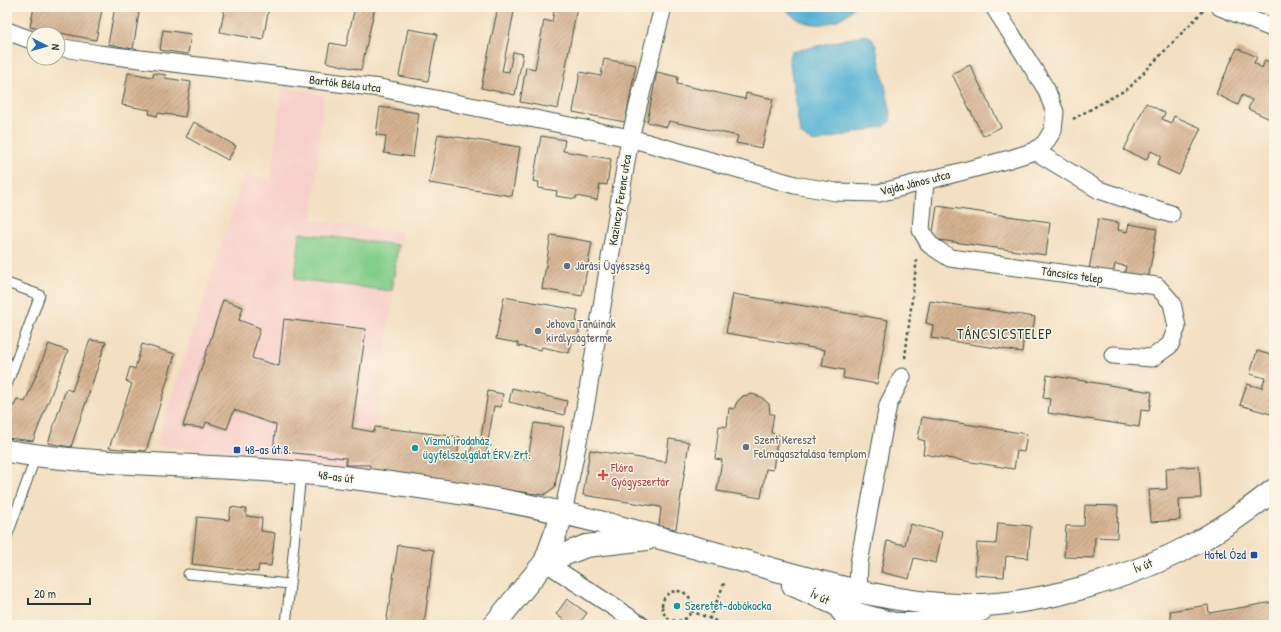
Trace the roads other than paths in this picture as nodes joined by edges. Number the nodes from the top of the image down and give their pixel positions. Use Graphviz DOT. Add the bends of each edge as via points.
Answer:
graph roads {
  1 [pos="662,7"];
  2 [pos="994,7"];
  3 [pos="1220,7"];
  4 [pos="1274,29"];
  5 [pos="7,31"];
  6 [pos="26,38"];
  7 [pos="66,48"];
  8 [pos="630,138"];
  9 [pos="1035,151"];
  10 [pos="925,181"];
  11 [pos="1171,214"];
  12 [pos="7,283"];
  13 [pos="1113,355"];
  14 [pos="902,378"];
  15 [pos="7,385"];
  16 [pos="7,451"];
  17 [pos="36,456"];
  18 [pos="301,473"];
  19 [pos="1274,490"];
  20 [pos="563,513"];
  21 [pos="7,537"];
  22 [pos="660,538"];
  23 [pos="714,554"];
  24 [pos="545,562"];
  25 [pos="188,574"];
  26 [pos="289,584"];
  27 [pos="868,593"];
  28 [pos="997,604"];
  29 [pos="855,622"];
  30 [pos="940,624"];
  31 [pos="286,625"];
  32 [pos="494,625"];
  33 [pos="641,625"];
  1 -- 8 [label="street, Kazinczy Ferenc utca"];
  2 -- 9 [label="street, Vajda János utca" via="1046,88 1055,112 1053,130 1045,143"];
  3 -- 4 [label="street"];
  5 -- 6 [label="street"];
  7 -- 8 [label="street, Bartók Béla utca" via="380,88"];
  8 -- 10 [label="street, Vajda János utca" via="795,185 836,192 879,194"];
  8 -- 20 [label="street, Kazinczy Ferenc utca" via="585,408"];
  9 -- 10 [label="street, Vajda János utca"];
  9 -- 11 [label="street" via="1099,190"];
  10 -- 13 [label="street, Táncsics telep" via="921,230 930,245 950,258 1157,286 1172,303 1177,327 1170,345 1152,358"];
  12 -- 15 [label="lane" via="40,295"];
  14 -- 27 [label="street" via="888,405 859,564"];
  16 -- 17 [label="main road, 48-as út"];
  17 -- 18 [label="main road, 48-as út"];
  17 -- 21 [label="lane"];
  18 -- 20 [label="main road, 48-as út" via="480,496"];
  18 -- 26 [label="lane"];
  19 -- 28 [label="main road, Ív út" via="1200,541 1149,564 1076,590"];
  20 -- 22 [label="main road, 48-as út"];
  20 -- 24 [label="main road"];
  22 -- 23 [label="main road, Ív út"];
  22 -- 24 [label="main road" via="586,546"];
  23 -- 27 [label="main road, Ív út"];
  23 -- 29 [label="main road, Ív út" via="785,581 833,604"];
  24 -- 32 [label="main road"];
  24 -- 33 [label="street"];
  25 -- 26 [label="lane"];
  26 -- 31 [label="lane"];
  27 -- 28 [label="main road, Ív út" via="916,602"];
  27 -- 29 [label="street" via="863,614"];
  28 -- 30 [label="main road, Ív út"];
  29 -- 30 [label="main road, Ív út"];
}
